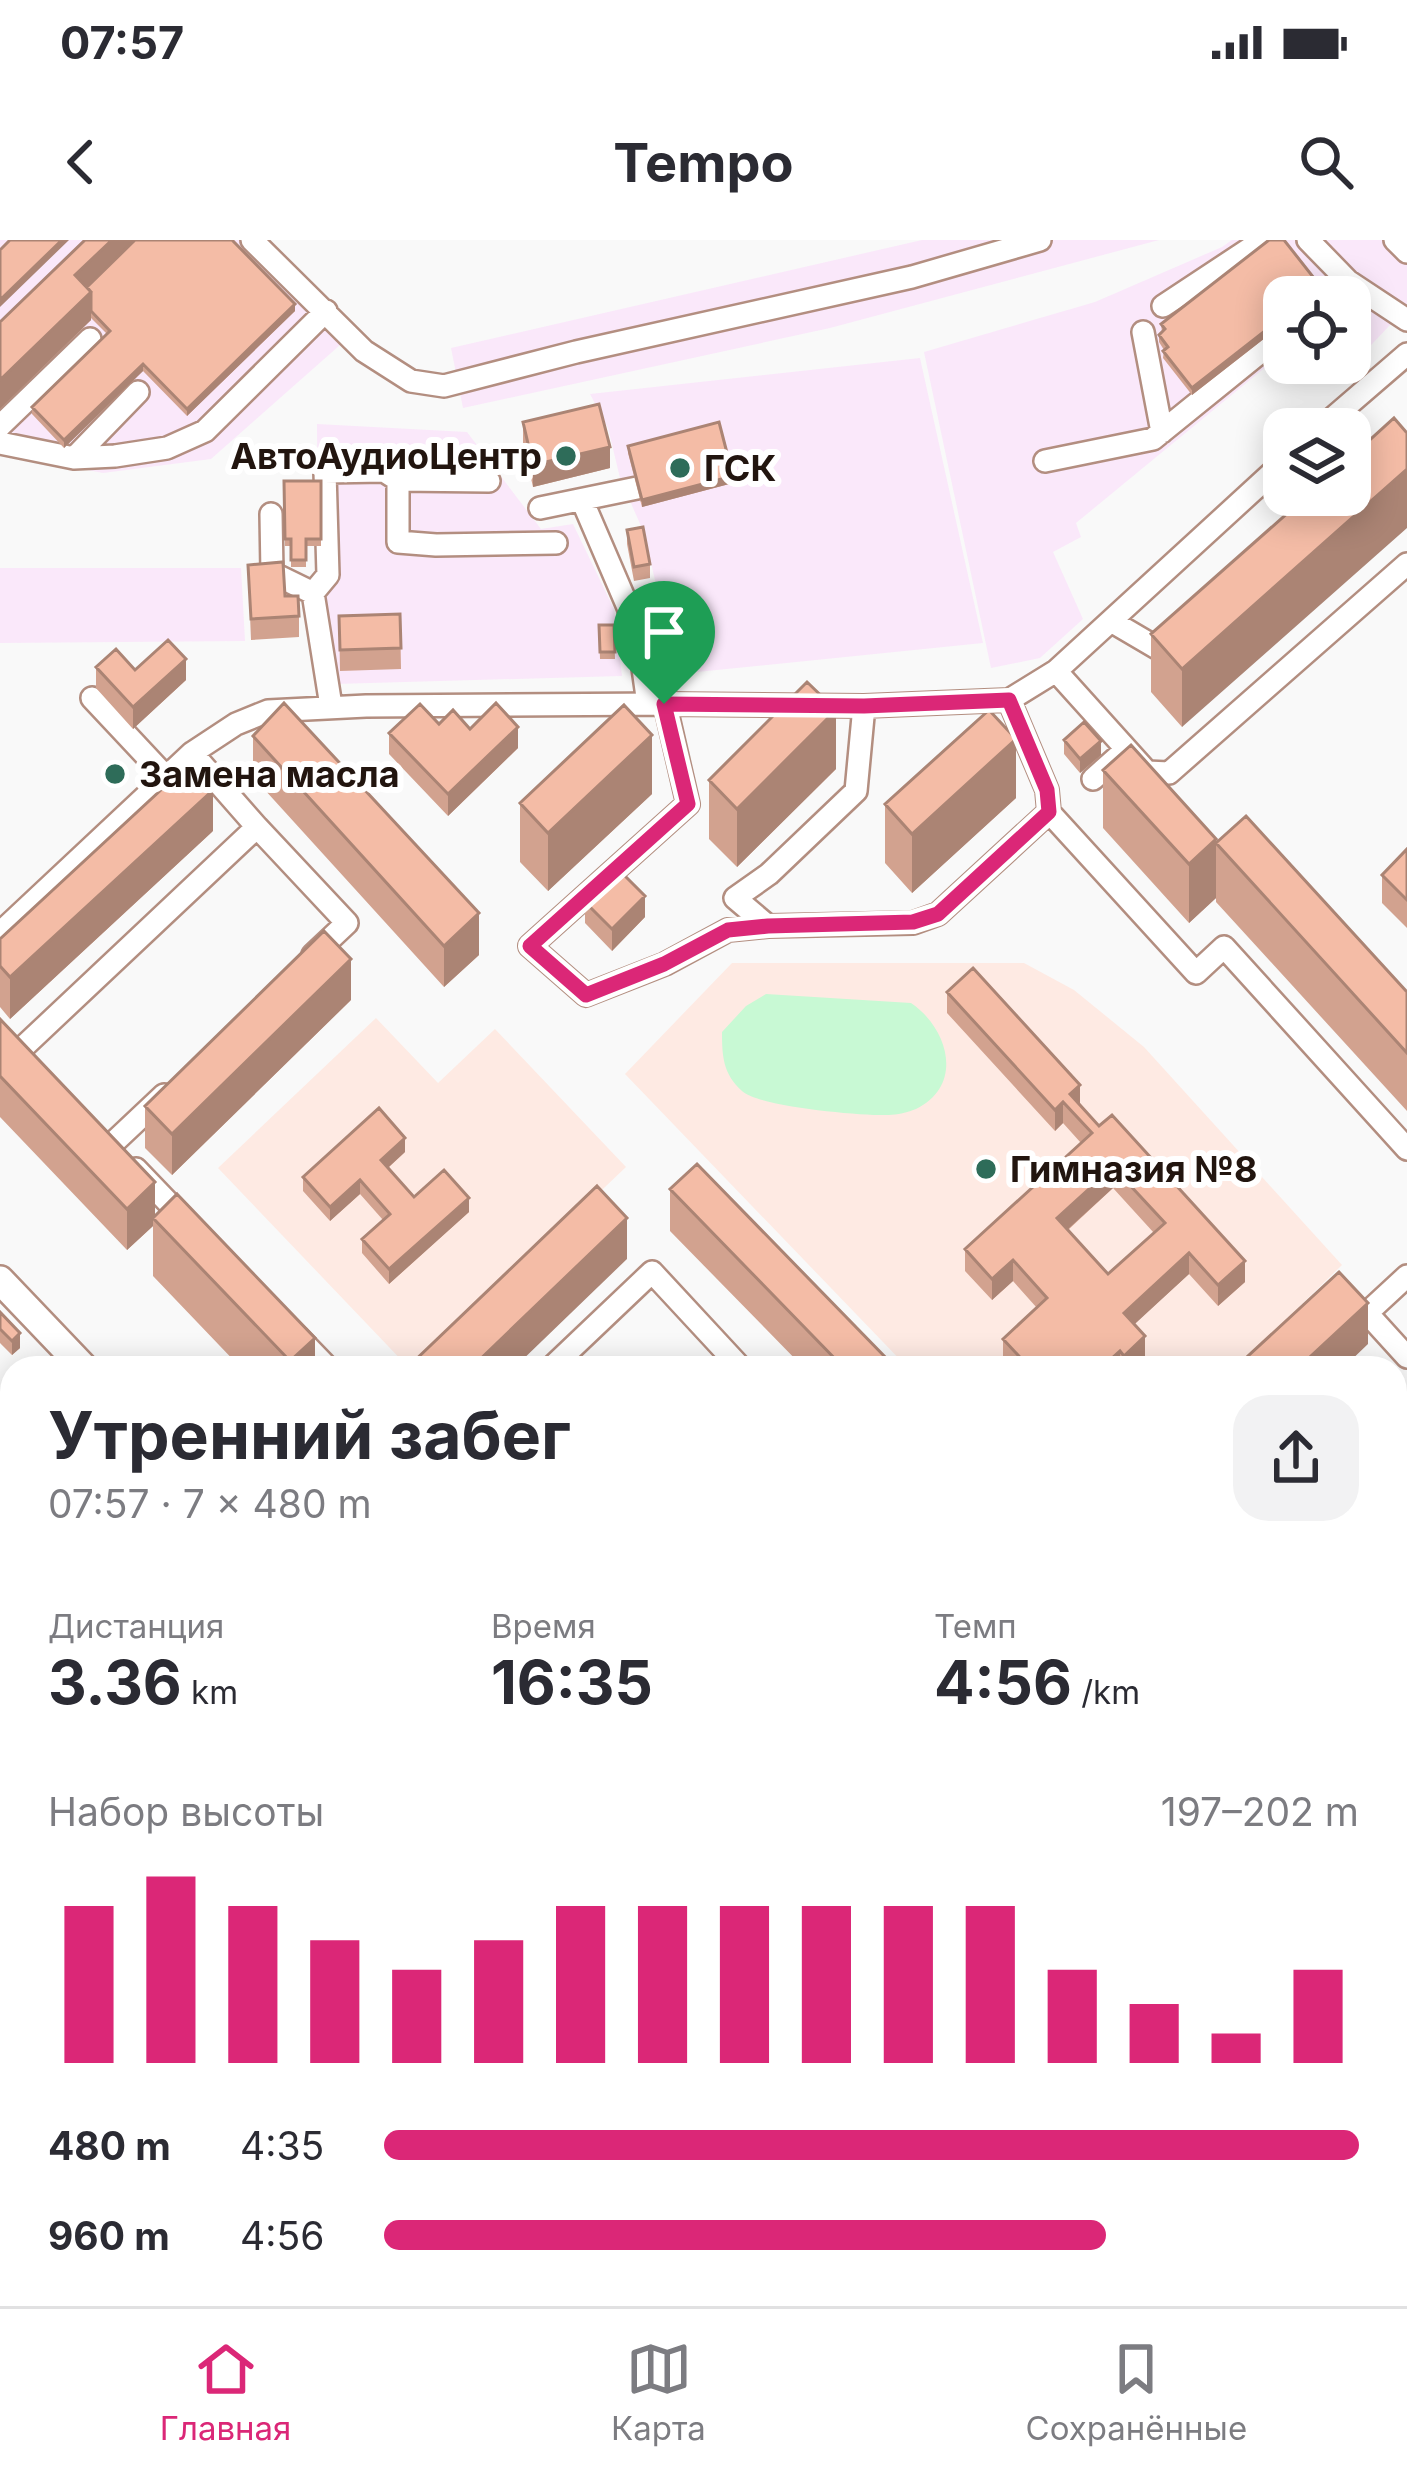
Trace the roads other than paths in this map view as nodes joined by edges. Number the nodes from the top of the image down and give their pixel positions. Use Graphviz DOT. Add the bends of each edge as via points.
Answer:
graph roads {
  1 [pos="252,240"];
  2 [pos="1040,240"];
  3 [pos="1263,240"];
  4 [pos="1308,240"];
  5 [pos="1397,240"];
  6 [pos="1407,252"];
  7 [pos="1343,276"];
  8 [pos="1371,296"];
  9 [pos="1162,306"];
  10 [pos="326,311"];
  11 [pos="1407,320"];
  12 [pos="1143,332"];
  13 [pos="89,339"];
  14 [pos="1263,350"];
  15 [pos="1407,354"];
  16 [pos="138,392"];
  17 [pos="1344,408"];
  18 [pos="0,426"];
  19 [pos="1162,432"];
  20 [pos="0,443"];
  21 [pos="74,458"];
  22 [pos="1046,461"];
  23 [pos="398,480"];
  24 [pos="489,481"];
  25 [pos="1263,481"];
  26 [pos="637,488"];
  27 [pos="582,500"];
  28 [pos="540,508"];
  29 [pos="271,514"];
  30 [pos="556,543"];
  31 [pos="1407,564"];
  32 [pos="313,593"];
  33 [pos="1193,617"];
  34 [pos="1111,621"];
  35 [pos="1056,671"];
  36 [pos="92,698"];
  37 [pos="1009,700"];
  38 [pos="656,704"];
  39 [pos="331,706"];
  40 [pos="864,706"];
  41 [pos="1126,750"];
  42 [pos="192,753"];
  43 [pos="166,778"];
  44 [pos="1093,779"];
  45 [pos="1049,812"];
  46 [pos="257,827"];
  47 [pos="768,926"];
  48 [pos="0,934"];
  49 [pos="297,970"];
  50 [pos="0,1032"];
  51 [pos="179,1081"];
  52 [pos="1407,1149"];
  53 [pos="195,1230"];
  54 [pos="1407,1276"];
  55 [pos="0,1280"];
  56 [pos="278,1316"];
  57 [pos="73,1356"];
  58 [pos="316,1356"];
  59 [pos="563,1356"];
  60 [pos="730,1356"];
  61 [pos="1397,1356"];
  1 -- 10 [label="street"];
  2 -- 10 [label="street" via="444,386 411,382"];
  3 -- 9 [label="street"];
  4 -- 7 [label="street"];
  5 -- 6 [label="street"];
  8 -- 11 [label="street"];
  10 -- 21 [label="street" via="205,431 166,448"];
  12 -- 19 [label="street"];
  13 -- 18 [label="street"];
  14 -- 19 [label="street"];
  15 -- 17 [label="street"];
  16 -- 21 [label="street"];
  19 -- 22 [label="street"];
  20 -- 21 [label="street"];
  23 -- 24 [label="street"];
  23 -- 30 [label="street" via="398,542"];
  23 -- 32 [label="street" via="384,471 325,472 328,575"];
  25 -- 34 [label="street"];
  26 -- 27 [label="street"];
  27 -- 28 [label="street"];
  27 -- 38 [label="street" via="628,607"];
  29 -- 32 [label="street" via="272,573"];
  31 -- 41 [label="street" via="1169,773 1147,772"];
  32 -- 39 [label="street"];
  33 -- 34 [label="street" via="1157,648"];
  34 -- 35 [label="street"];
  35 -- 37 [label="street"];
  35 -- 41 [label="street"];
  36 -- 43 [label="street"];
  37 -- 40 [label="street"];
  37 -- 45 [label="street"];
  38 -- 39 [label="street"];
  38 -- 40 [label="street"];
  38 -- 47 [label="street" via="688,804 530,946 586,995 728,930"];
  39 -- 42 [label="street" via="268,711"];
  40 -- 47 [label="street" via="856,790 735,898"];
  41 -- 44 [label="street"];
  42 -- 43 [label="street"];
  42 -- 46 [label="street"];
  43 -- 48 [label="street"];
  45 -- 47 [label="street" via="938,914 913,922"];
  45 -- 52 [label="street" via="1196,973 1223,947"];
  46 -- 49 [label="street" via="347,923"];
  46 -- 50 [label="street" via="26,1060"];
  51 -- 53 [label="street" via="104,1136"];
  54 -- 61 [label="street" via="1361,1307"];
  55 -- 57 [label="main road"];
  56 -- 58 [label="street"];
  59 -- 60 [label="street" via="652,1271"];
}
